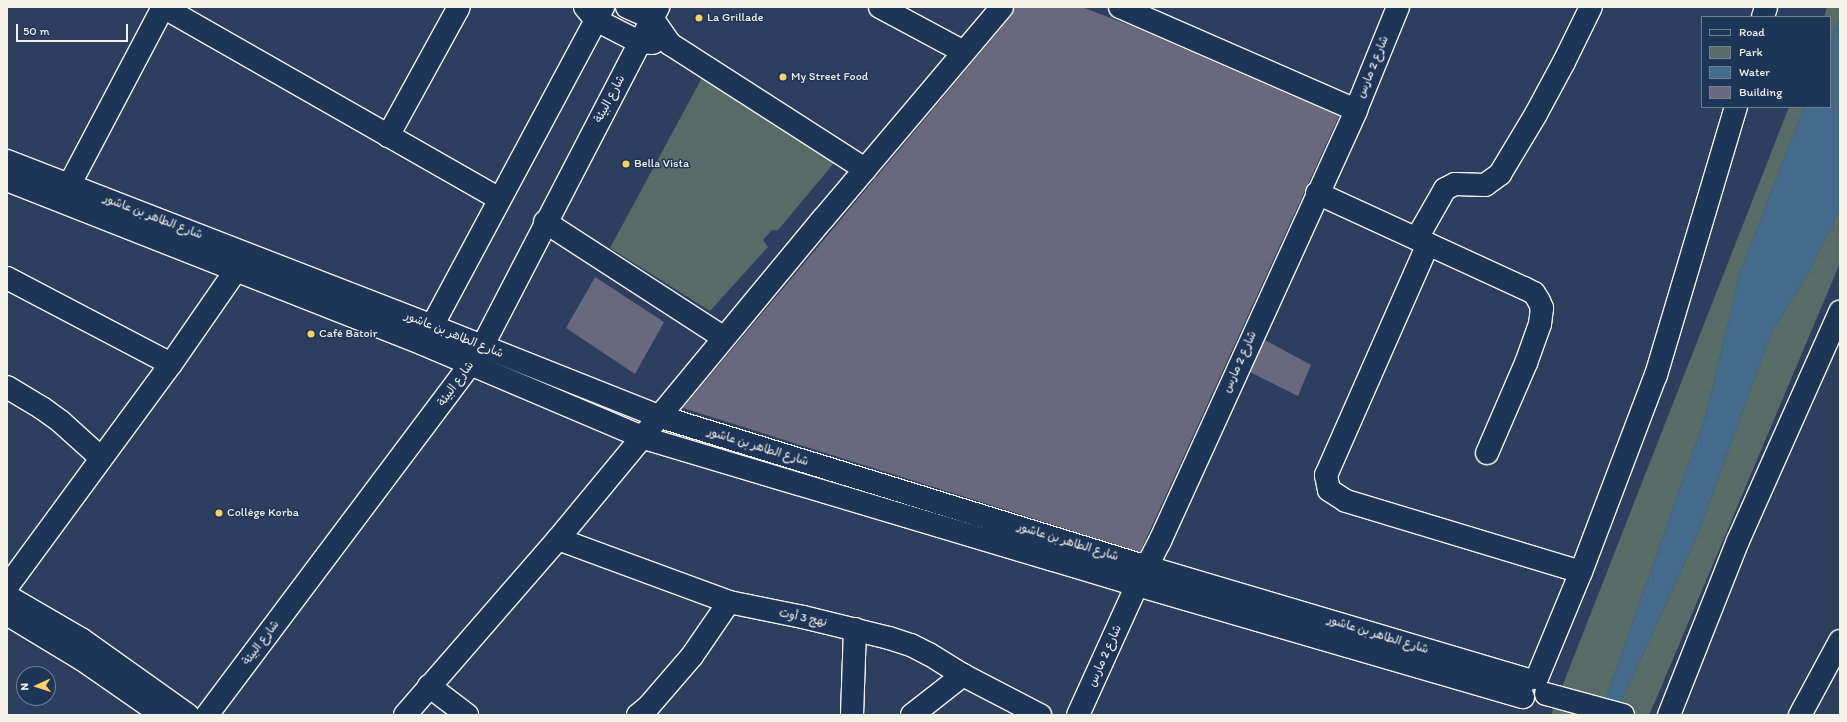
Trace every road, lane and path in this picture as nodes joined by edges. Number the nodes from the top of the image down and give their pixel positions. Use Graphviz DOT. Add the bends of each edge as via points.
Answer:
graph roads {
  1 [pos="163,7"];
  2 [pos="459,7"];
  3 [pos="628,7"];
  4 [pos="880,7"];
  5 [pos="1002,7"];
  6 [pos="1120,7"];
  7 [pos="1590,7"];
  8 [pos="1390,10"];
  9 [pos="595,11"];
  10 [pos="655,13"];
  11 [pos="639,42"];
  12 [pos="670,44"];
  13 [pos="964,52"];
  14 [pos="1736,108"];
  15 [pos="1356,110"];
  16 [pos="388,136"];
  17 [pos="7,161"];
  18 [pos="866,169"];
  19 [pos="7,180"];
  20 [pos="65,193"];
  21 [pos="1317,193"];
  22 [pos="499,199"];
  23 [pos="545,222"];
  24 [pos="1422,241"];
  25 [pos="248,254"];
  26 [pos="235,271"];
  27 [pos="7,278"];
  28 [pos="1840,312"];
  29 [pos="427,335"];
  30 [pos="724,338"];
  31 [pos="482,347"];
  32 [pos="171,364"];
  33 [pos="470,365"];
  34 [pos="7,387"];
  35 [pos="660,417"];
  36 [pos="644,438"];
  37 [pos="1487,453"];
  38 [pos="101,458"];
  39 [pos="558,539"];
  40 [pos="1581,572"];
  41 [pos="1142,576"];
  42 [pos="7,587"];
  43 [pos="7,596"];
  44 [pos="729,602"];
  45 [pos="7,614"];
  46 [pos="855,629"];
  47 [pos="1840,641"];
  48 [pos="963,675"];
  49 [pos="429,686"];
  50 [pos="1535,695"];
  51 [pos="649,712"];
  52 [pos="162,715"];
  53 [pos="188,715"];
  54 [pos="207,715"];
  55 [pos="405,715"];
  56 [pos="467,715"];
  57 [pos="852,715"];
  58 [pos="912,715"];
  59 [pos="1040,715"];
  60 [pos="1078,715"];
  61 [pos="1623,715"];
  62 [pos="1663,715"];
  63 [pos="1668,715"];
  64 [pos="1800,715"];
  1 -- 16 [label="main road"];
  1 -- 20 [label="main road"];
  2 -- 16 [label="main road"];
  3 -- 10 [label="main road"];
  4 -- 13 [label="main road"];
  5 -- 13 [label="main road"];
  6 -- 15 [label="main road"];
  7 -- 24 [label="main road" via="1540,108 1500,174 1485,185 1455,184 1445,189"];
  8 -- 15 [label="main road, شارع 2 مارس"];
  9 -- 11 [label="main road"];
  9 -- 22 [label="main road"];
  10 -- 11 [label="main road, شارع البيئة"];
  10 -- 12 [label="main road"];
  11 -- 12 [label="main road"];
  11 -- 23 [label="main road, شارع البيئة"];
  12 -- 18 [label="main road"];
  13 -- 18 [label="main road"];
  14 -- 40 [label="main road" via="1656,375"];
  15 -- 21 [label="main road, شارع 2 مارس"];
  16 -- 22 [label="main road"];
  17 -- 20 [label="main road, شارع الطاهر بن عاشور"];
  18 -- 30 [label="main road"];
  19 -- 20 [label="main road, شارع الطاهر بن عاشور"];
  20 -- 25 [label="main road, شارع الطاهر بن عاشور"];
  20 -- 26 [label="main road, شارع الطاهر بن عاشور"];
  21 -- 24 [label="main road"];
  21 -- 41 [label="main road, شارع 2 مارس"];
  22 -- 29 [label="main road"];
  23 -- 30 [label="main road"];
  23 -- 31 [label="main road, شارع البيئة"];
  24 -- 37 [label="main road" via="1534,293 1542,308 1540,324 1526,362"];
  24 -- 40 [label="main road" via="1326,475 1329,490 1346,501"];
  25 -- 26 [label="main road"];
  25 -- 29 [label="main road, شارع الطاهر بن عاشور"];
  26 -- 29 [label="main road, شارع الطاهر بن عاشور"];
  26 -- 32 [label="main road"];
  27 -- 32 [label="main road"];
  28 -- 63 [label="main road" via="1738,540"];
  29 -- 31 [label="main road, شارع الطاهر بن عاشور"];
  29 -- 33 [label="main road, شارع الطاهر بن عاشور"];
  30 -- 35 [label="main road"];
  31 -- 33 [label="main road, شارع البيئة"];
  31 -- 35 [label="main road, شارع الطاهر بن عاشور"];
  32 -- 38 [label="main road"];
  33 -- 36 [label="main road, شارع الطاهر بن عاشور"];
  33 -- 54 [label="main road, شارع البيئة"];
  34 -- 38 [label="main road" via="48,412"];
  35 -- 36 [label="main road"];
  35 -- 41 [label="main road, شارع الطاهر بن عاشور"];
  36 -- 39 [label="main road"];
  36 -- 41 [label="main road, شارع الطاهر بن عاشور"];
  38 -- 42 [label="main road"];
  39 -- 44 [label="main road, نهج 3 أوت"];
  39 -- 49 [label="main road"];
  40 -- 50 [label="main road"];
  41 -- 50 [label="main road, شارع الطاهر بن عاشور"];
  41 -- 60 [label="main road, شارع 2 مارس"];
  43 -- 53 [label="main road" via="81,639"];
  44 -- 46 [label="main road, نهج 3 أوت"];
  44 -- 51 [label="main road"];
  45 -- 52 [label="main road" via="83,660"];
  46 -- 48 [label="main road, نهج 3 أوت" via="911,645"];
  46 -- 57 [label="main road"];
  47 -- 64 [label="main road"];
  48 -- 58 [label="main road"];
  48 -- 59 [label="main road, نهج 3 أوت"];
  49 -- 55 [label="main road"];
  49 -- 56 [label="main road"];
  50 -- 61 [label="main road, شارع الطاهر بن عاشور"];
  62 -- 63 [label="main road"];
}
